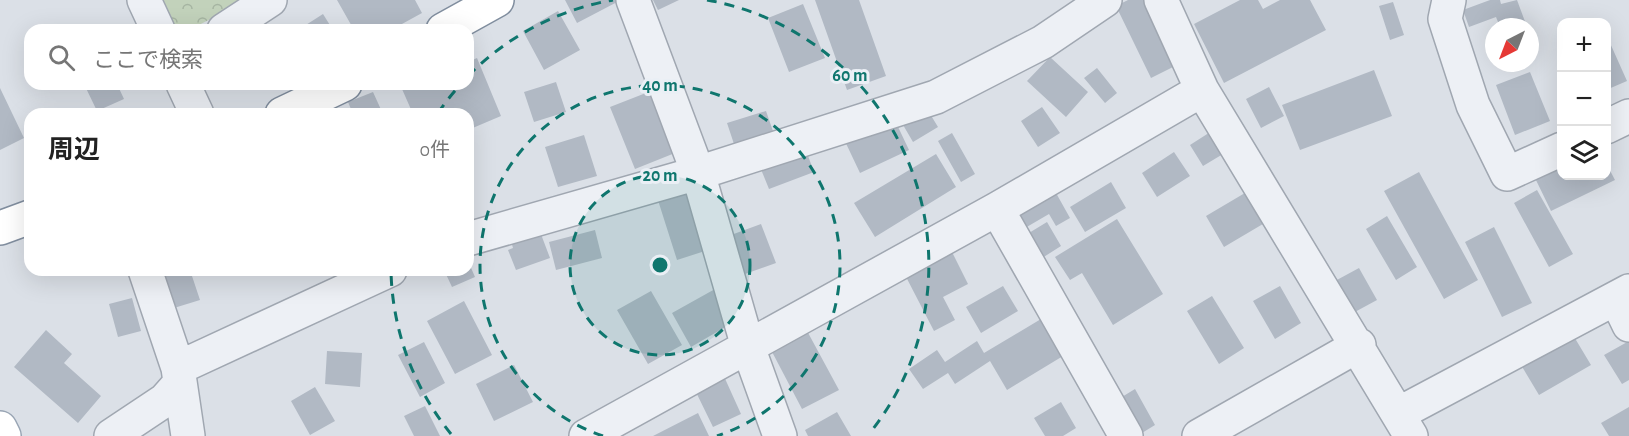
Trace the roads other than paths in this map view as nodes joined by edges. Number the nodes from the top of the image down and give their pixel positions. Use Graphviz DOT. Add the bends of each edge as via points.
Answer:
graph roads {
  1 [pos="144,0"];
  2 [pos="270,0"];
  3 [pos="497,0"];
  4 [pos="633,0"];
  5 [pos="1105,0"];
  6 [pos="1161,0"];
  7 [pos="1449,0"];
  8 [pos="155,24"];
  9 [pos="233,24"];
  10 [pos="454,24"];
  11 [pos="186,90"];
  12 [pos="332,90"];
  13 [pos="1202,90"];
  14 [pos="194,108"];
  15 [pos="295,108"];
  16 [pos="1629,116"];
  17 [pos="1608,126"];
  18 [pos="1557,150"];
  19 [pos="698,173"];
  20 [pos="997,209"];
  21 [pos="24,219"];
  22 [pos="0,228"];
  23 [pos="474,237"];
  24 [pos="147,276"];
  25 [pos="378,276"];
  26 [pos="1625,304"];
  27 [pos="1359,345"];
  28 [pos="748,347"];
  29 [pos="179,375"];
  30 [pos="1405,425"];
  31 [pos="0,428"];
  32 [pos="4,436"];
  33 [pos="111,436"];
  34 [pos="188,436"];
  35 [pos="586,436"];
  36 [pos="780,436"];
  37 [pos="1126,436"];
  38 [pos="1199,436"];
  1 -- 8 [label="street"];
  2 -- 9 [label="street"];
  3 -- 10 [label="main road"];
  4 -- 19 [label="street"];
  5 -- 19 [label="street" via="1043,42 936,97"];
  6 -- 13 [label="street"];
  7 -- 18 [label="street" via="1445,19 1473,105 1507,174"];
  11 -- 14 [label="street"];
  12 -- 15 [label="main road"];
  13 -- 20 [label="street"];
  13 -- 27 [label="street"];
  16 -- 17 [label="street"];
  19 -- 23 [label="street"];
  19 -- 28 [label="street"];
  20 -- 28 [label="street"];
  20 -- 37 [label="street"];
  21 -- 22 [label="main road"];
  24 -- 29 [label="street"];
  25 -- 29 [label="street"];
  26 -- 30 [label="street"];
  27 -- 30 [label="street"];
  27 -- 38 [label="street"];
  28 -- 35 [label="street"];
  28 -- 36 [label="street"];
  29 -- 33 [label="street" via="165,400"];
  29 -- 34 [label="street"];
  31 -- 32 [label="main road"];
}
